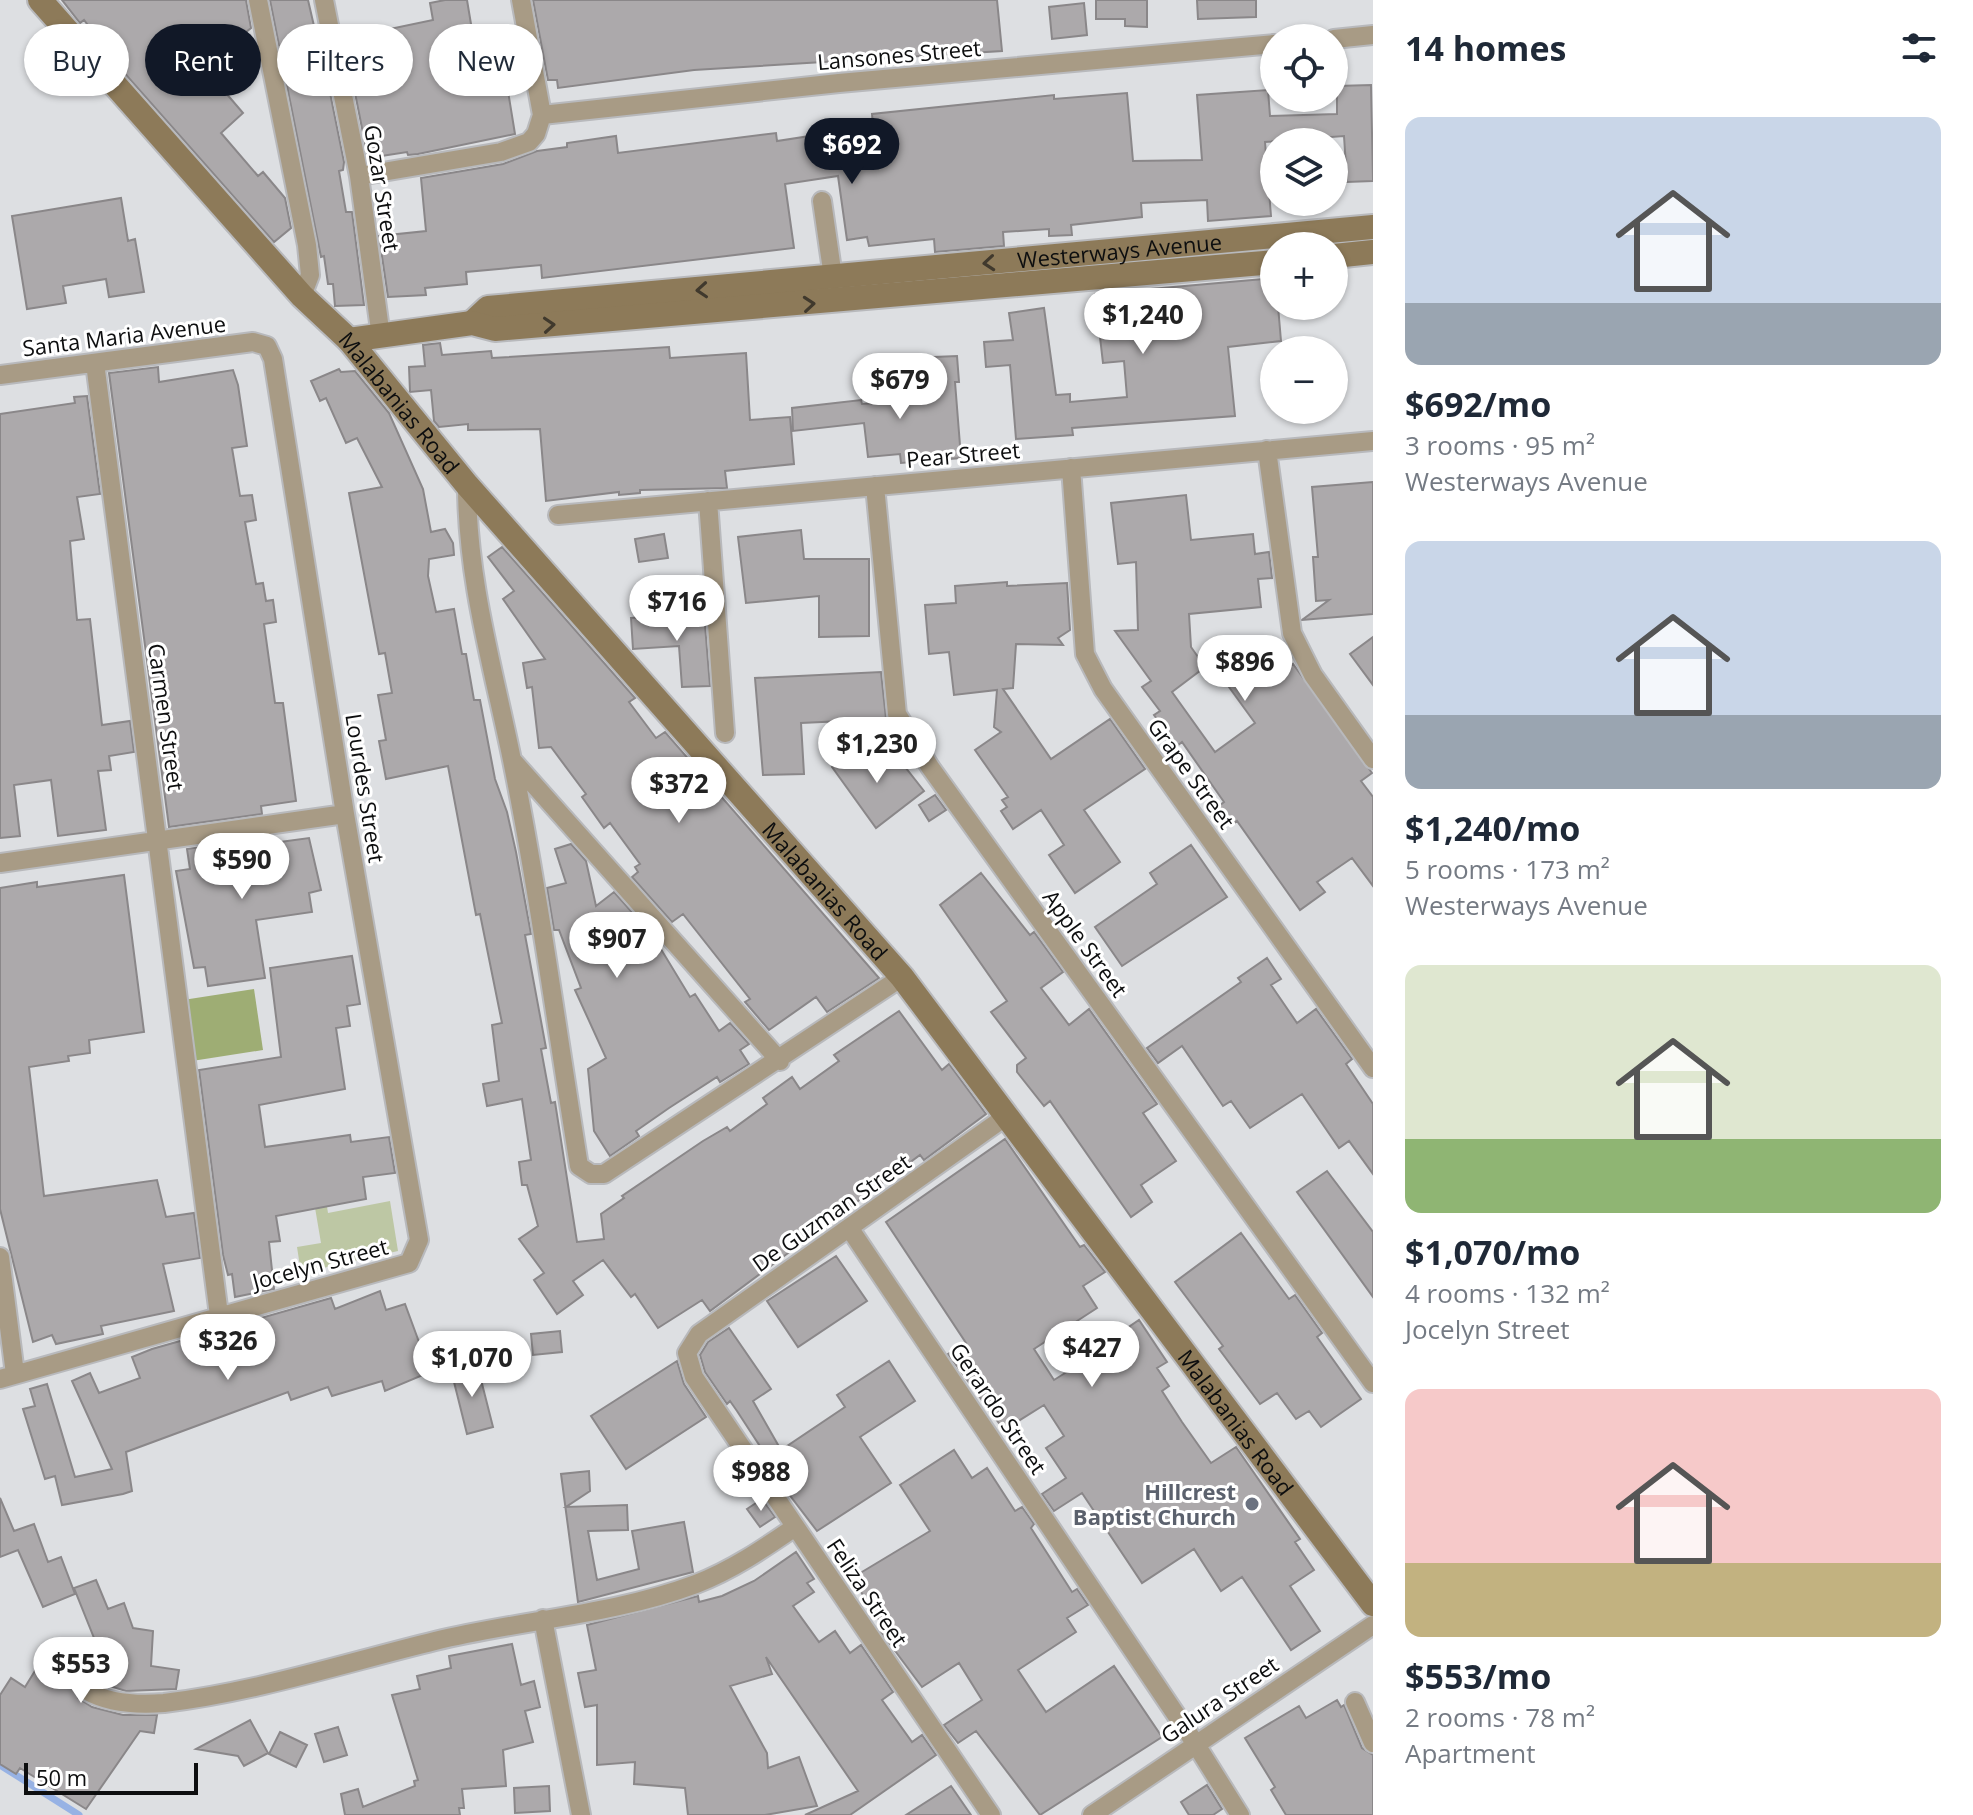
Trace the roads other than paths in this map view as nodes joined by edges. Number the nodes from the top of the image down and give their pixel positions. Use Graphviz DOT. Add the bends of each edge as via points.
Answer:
graph roads {
  1 [pos="40,0"];
  2 [pos="258,0"];
  3 [pos="324,0"];
  4 [pos="521,0"];
  5 [pos="1373,35"];
  6 [pos="1348,38"];
  7 [pos="1260,45"];
  8 [pos="542,115"];
  9 [pos="359,176"];
  10 [pos="822,201"];
  11 [pos="1373,227"];
  12 [pos="1348,234"];
  13 [pos="1260,244"];
  14 [pos="1373,252"];
  15 [pos="1348,255"];
  16 [pos="1260,263"];
  17 [pos="910,270"];
  18 [pos="833,277"];
  19 [pos="912,295"];
  20 [pos="302,296"];
  21 [pos="751,298"];
  22 [pos="381,337"];
  23 [pos="349,340"];
  24 [pos="253,342"];
  25 [pos="95,363"];
  26 [pos="0,375"];
  27 [pos="1373,441"];
  28 [pos="1267,450"];
  29 [pos="1071,468"];
  30 [pos="467,485"];
  31 [pos="875,486"];
  32 [pos="708,501"];
  33 [pos="558,515"];
  34 [pos="725,733"];
  35 [pos="1373,759"];
  36 [pos="512,760"];
  37 [pos="345,814"];
  38 [pos="159,839"];
  39 [pos="0,863"];
  40 [pos="902,977"];
  41 [pos="780,1061"];
  42 [pos="1373,1068"];
  43 [pos="1008,1115"];
  44 [pos="850,1229"];
  45 [pos="416,1252"];
  46 [pos="0,1257"];
  47 [pos="219,1315"];
  48 [pos="687,1353"];
  49 [pos="8,1377"];
  50 [pos="1373,1383"];
  51 [pos="795,1527"];
  52 [pos="1373,1604"];
  53 [pos="543,1619"];
  54 [pos="1373,1625"];
  55 [pos="87,1691"];
  56 [pos="1355,1702"];
  57 [pos="1195,1743"];
  58 [pos="1373,1743"];
  59 [pos="581,1815"];
  60 [pos="991,1815"];
  61 [pos="1092,1815"];
  62 [pos="1240,1815"];
  1 -- 20 [label="main road, Malabanias Road"];
  2 -- 20 [label="street" via="307,245 310,275"];
  3 -- 9 [label="street, Gozar Street"];
  4 -- 8 [label="street"];
  5 -- 6 [label="street"];
  7 -- 8 [label="street, Lansones Street"];
  8 -- 9 [label="street" via="536,134 519,148"];
  9 -- 22 [label="street, Gozar Street"];
  10 -- 18 [label="street"];
  11 -- 12 [label="main road, Westerways Avenue"];
  13 -- 17 [label="main road, Westerways Avenue, one-way"];
  14 -- 15 [label="main road"];
  16 -- 19 [label="main road, Westerways Avenue"];
  17 -- 18 [label="main road, Westerways Avenue"];
  17 -- 19 [label="main road"];
  18 -- 21 [label="main road, Westerways Avenue"];
  21 -- 19 [label="main road, Westerways Avenue, one-way"];
  20 -- 23 [label="main road, Malabanias Road"];
  21 -- 22 [label="main road, Westerways Avenue" via="488,308 472,323"];
  22 -- 23 [label="main road, Westerways Avenue"];
  23 -- 30 [label="main road, Malabanias Road"];
  24 -- 25 [label="street, Santa Maria Avenue"];
  24 -- 37 [label="street, Lourdes Street" via="267,346 273,359"];
  25 -- 26 [label="street, Santa Maria Avenue"];
  25 -- 38 [label="street, Carmen Street"];
  27 -- 28 [label="street, Pear Street"];
  28 -- 29 [label="street, Pear Street"];
  28 -- 35 [label="street" via="1292,633 1313,675"];
  29 -- 31 [label="street, Pear Street"];
  29 -- 42 [label="street, Grape Street" via="1082,633 1091,666"];
  30 -- 36 [label="street" via="479,621"];
  30 -- 40 [label="main road, Malabanias Road"];
  31 -- 32 [label="street, Pear Street"];
  31 -- 50 [label="street, Apple Street" via="897,714"];
  32 -- 33 [label="street, Pear Street"];
  32 -- 34 [label="street"];
  36 -- 41 [label="street"];
  36 -- 41 [label="street" via="579,1166 604,1174"];
  37 -- 38 [label="street"];
  37 -- 45 [label="street, Lourdes Street" via="419,1240"];
  38 -- 39 [label="street"];
  38 -- 47 [label="street, Carmen Street"];
  40 -- 41 [label="street"];
  40 -- 43 [label="main road, Malabanias Road"];
  43 -- 44 [label="street, De Guzman Street"];
  43 -- 52 [label="main road, Malabanias Road"];
  44 -- 48 [label="street, De Guzman Street" via="699,1334"];
  44 -- 57 [label="street, Gerardo Street"];
  45 -- 47 [label="street, Jocelyn Street" via="409,1263"];
  46 -- 49 [label="street"];
  47 -- 49 [label="street, Jocelyn Street"];
  48 -- 51 [label="street, Feliza Street" via="694,1377"];
  51 -- 53 [label="street" via="739,1565 694,1584"];
  51 -- 60 [label="street, Feliza Street"];
  53 -- 55 [label="street" via="200,1697 124,1703"];
  53 -- 59 [label="street"];
  54 -- 57 [label="street, Galura Street"];
  56 -- 58 [label="street"];
  57 -- 61 [label="street, Galura Street"];
  57 -- 62 [label="street, Gerardo Street"];
}
